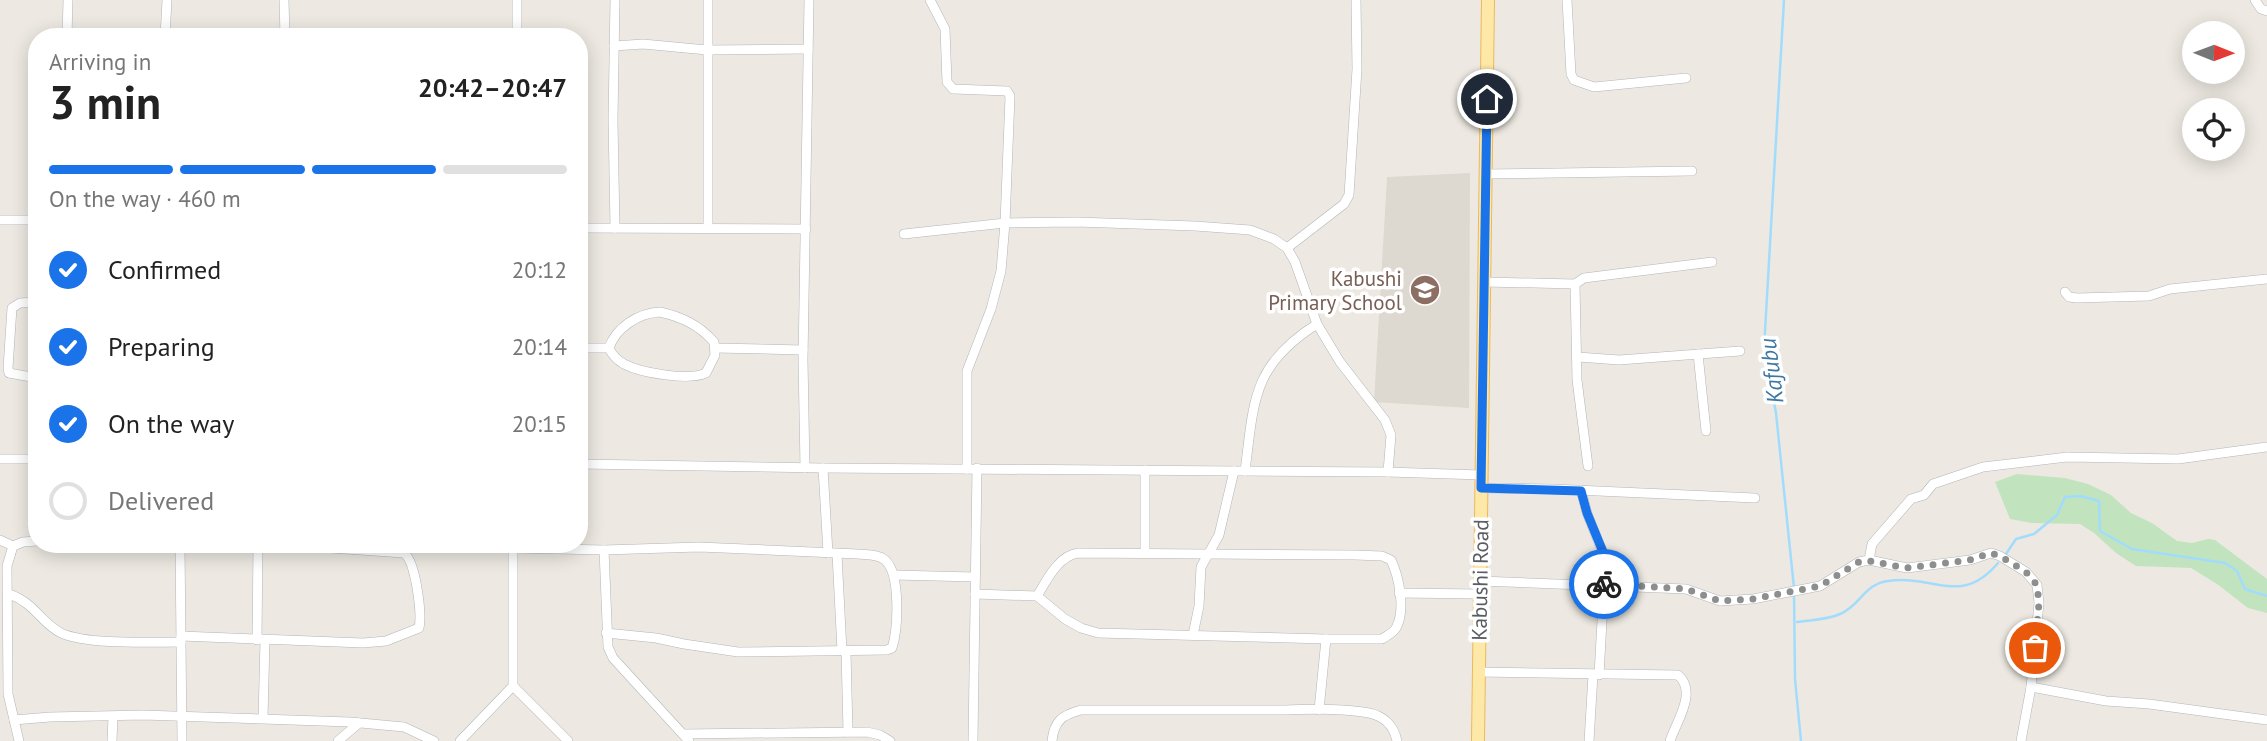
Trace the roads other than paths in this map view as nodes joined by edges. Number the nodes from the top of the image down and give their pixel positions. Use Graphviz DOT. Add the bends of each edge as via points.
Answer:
graph roads {
  1 [pos="68,0"];
  2 [pos="167,0"];
  3 [pos="284,0"];
  4 [pos="517,0"];
  5 [pos="615,0"];
  6 [pos="708,0"];
  7 [pos="809,0"];
  8 [pos="930,0"];
  9 [pos="1356,0"];
  10 [pos="1488,0"];
  11 [pos="1567,0"];
  12 [pos="2255,0"];
  13 [pos="2267,11"];
  14 [pos="67,28"];
  15 [pos="166,28"];
  16 [pos="285,28"];
  17 [pos="517,28"];
  18 [pos="614,46"];
  19 [pos="808,48"];
  20 [pos="707,50"];
  21 [pos="1686,78"];
  22 [pos="1692,171"];
  23 [pos="1486,174"];
  24 [pos="0,220"];
  25 [pos="28,220"];
  26 [pos="1005,223"];
  27 [pos="588,228"];
  28 [pos="615,228"];
  29 [pos="708,229"];
  30 [pos="806,229"];
  31 [pos="904,234"];
  32 [pos="1287,248"];
  33 [pos="1712,262"];
  34 [pos="2267,279"];
  35 [pos="1485,282"];
  36 [pos="1575,284"];
  37 [pos="2065,292"];
  38 [pos="28,303"];
  39 [pos="1317,324"];
  40 [pos="588,348"];
  41 [pos="609,348"];
  42 [pos="715,348"];
  43 [pos="803,350"];
  44 [pos="1740,351"];
  45 [pos="1698,354"];
  46 [pos="1578,356"];
  47 [pos="28,377"];
  48 [pos="1706,431"];
  49 [pos="2267,447"];
  50 [pos="0,459"];
  51 [pos="28,459"];
  52 [pos="588,464"];
  53 [pos="1588,466"];
  54 [pos="805,468"];
  55 [pos="823,468"];
  56 [pos="972,469"];
  57 [pos="1145,470"];
  58 [pos="1240,471"];
  59 [pos="1388,472"];
  60 [pos="1481,482"];
  61 [pos="1581,491"];
  62 [pos="1755,498"];
  63 [pos="0,540"];
  64 [pos="28,542"];
  65 [pos="13,545"];
  66 [pos="588,549"];
  67 [pos="604,550"];
  68 [pos="180,553"];
  69 [pos="258,553"];
  70 [pos="404,553"];
  71 [pos="513,553"];
  72 [pos="1145,553"];
  73 [pos="1209,553"];
  74 [pos="832,554"];
  75 [pos="1869,561"];
  76 [pos="894,575"];
  77 [pos="975,577"];
  78 [pos="1604,585"];
  79 [pos="1480,587"];
  80 [pos="5,588"];
  81 [pos="1399,593"];
  82 [pos="975,594"];
  83 [pos="1037,596"];
  84 [pos="606,633"];
  85 [pos="1194,635"];
  86 [pos="181,639"];
  87 [pos="1326,639"];
  88 [pos="261,640"];
  89 [pos="844,651"];
  90 [pos="1478,672"];
  91 [pos="1596,675"];
  92 [pos="513,686"];
  93 [pos="2031,687"];
  94 [pos="1319,710"];
  95 [pos="181,716"];
  96 [pos="113,717"];
  97 [pos="263,719"];
  98 [pos="14,720"];
  99 [pos="2267,720"];
  100 [pos="359,723"];
  101 [pos="848,732"];
  102 [pos="686,737"];
  103 [pos="19,741"];
  104 [pos="112,741"];
  105 [pos="182,741"];
  106 [pos="338,741"];
  107 [pos="435,741"];
  108 [pos="460,741"];
  109 [pos="568,741"];
  110 [pos="890,741"];
  111 [pos="972,741"];
  112 [pos="1052,741"];
  113 [pos="1397,741"];
  114 [pos="1478,741"];
  115 [pos="1589,741"];
  116 [pos="1670,741"];
  117 [pos="2021,741"];
  1 -- 14 [label="street"];
  2 -- 15 [label="street"];
  3 -- 16 [label="street"];
  4 -- 17 [label="street"];
  5 -- 18 [label="street"];
  6 -- 20 [label="street"];
  7 -- 19 [label="street"];
  8 -- 26 [label="street" via="945,29 949,87 1010,94"];
  9 -- 32 [label="street" via="1349,195 1344,204"];
  10 -- 23 [label="main road, Kabushi Road"];
  11 -- 21 [label="street" via="1574,80 1594,87"];
  12 -- 13 [label="street"];
  18 -- 20 [label="street"];
  18 -- 28 [label="street"];
  19 -- 20 [label="street"];
  19 -- 30 [label="street"];
  20 -- 29 [label="street"];
  22 -- 23 [label="street"];
  23 -- 35 [label="main road, Kabushi Road"];
  24 -- 25 [label="street"];
  26 -- 31 [label="street"];
  26 -- 32 [label="street" via="1137,223 1250,230"];
  26 -- 56 [label="street" via="994,296 967,371"];
  27 -- 28 [label="street"];
  28 -- 29 [label="street"];
  29 -- 30 [label="street"];
  30 -- 43 [label="street"];
  32 -- 39 [label="street"];
  33 -- 36 [label="street" via="1584,278"];
  34 -- 37 [label="street" via="2171,289 2149,296 2077,298"];
  35 -- 36 [label="street"];
  35 -- 60 [label="main road, Kabushi Road"];
  36 -- 46 [label="street"];
  38 -- 47 [label="street" via="12,308 8,368 9,373"];
  39 -- 58 [label="street" via="1294,338 1260,382"];
  39 -- 59 [label="street" via="1385,420 1391,435"];
  40 -- 41 [label="street"];
  41 -- 42 [label="street" via="618,360 638,369 696,376 710,369"];
  41 -- 42 [label="street" via="632,321 660,312 693,324 709,336"];
  42 -- 43 [label="street"];
  43 -- 54 [label="street"];
  44 -- 45 [label="street"];
  45 -- 46 [label="street" via="1619,360"];
  45 -- 48 [label="street"];
  46 -- 53 [label="street"];
  49 -- 75 [label="street" via="2178,459 2067,457 1983,467 1933,484 1924,495 1910,499 1872,544"];
  50 -- 51 [label="street"];
  52 -- 54 [label="street"];
  54 -- 55 [label="street"];
  55 -- 56 [label="street"];
  55 -- 74 [label="street"];
  56 -- 57 [label="street"];
  56 -- 77 [label="street"];
  57 -- 58 [label="street"];
  57 -- 72 [label="street"];
  58 -- 59 [label="street"];
  58 -- 73 [label="street"];
  59 -- 60 [label="street"];
  60 -- 61 [label="street"];
  60 -- 79 [label="main road, Kabushi Road"];
  61 -- 62 [label="street"];
  61 -- 78 [label="street" via="1603,552"];
  63 -- 65 [label="street"];
  64 -- 65 [label="street"];
  65 -- 80 [label="street"];
  66 -- 67 [label="street"];
  67 -- 74 [label="street" via="699,547"];
  67 -- 84 [label="street"];
  68 -- 86 [label="street"];
  69 -- 88 [label="street"];
  70 -- 88 [label="street" via="410,561 419,611 419,628 414,632 373,642"];
  71 -- 92 [label="street"];
  72 -- 73 [label="street"];
  72 -- 83 [label="street" via="1069,554"];
  73 -- 81 [label="street" via="1382,556 1391,560 1396,570"];
  73 -- 85 [label="street" via="1201,567"];
  74 -- 76 [label="street" via="875,556 885,560"];
  74 -- 89 [label="street"];
  75 -- 78 [label="street" via="1816,586 1753,599 1720,601 1686,589"];
  75 -- 93 [label="street" via="1907,568 1991,553 2026,572 2037,585 2039,603"];
  76 -- 77 [label="street"];
  76 -- 89 [label="street" via="897,614 892,648"];
  77 -- 82 [label="street"];
  78 -- 79 [label="street"];
  78 -- 91 [label="street"];
  79 -- 81 [label="street"];
  79 -- 90 [label="main road, Kabushi Road"];
  80 -- 86 [label="street" via="70,636"];
  80 -- 98 [label="street" via="8,694"];
  81 -- 87 [label="street" via="1399,620 1394,631 1382,639"];
  82 -- 83 [label="street"];
  82 -- 111 [label="street"];
  83 -- 85 [label="street" via="1065,619 1098,633"];
  84 -- 89 [label="street" via="738,652"];
  84 -- 102 [label="street" via="613,658"];
  85 -- 87 [label="street"];
  86 -- 88 [label="street"];
  86 -- 95 [label="street"];
  87 -- 94 [label="street"];
  88 -- 97 [label="street"];
  89 -- 101 [label="street"];
  90 -- 91 [label="street"];
  90 -- 114 [label="main road, Kabushi Road"];
  91 -- 115 [label="street"];
  91 -- 116 [label="street" via="1678,675 1687,690"];
  92 -- 108 [label="street"];
  92 -- 109 [label="street"];
  93 -- 99 [label="street"];
  93 -- 117 [label="street"];
  94 -- 112 [label="street" via="1081,710 1062,716 1055,724"];
  94 -- 113 [label="street" via="1370,713 1387,721"];
  95 -- 96 [label="street"];
  95 -- 97 [label="street"];
  95 -- 105 [label="street"];
  96 -- 98 [label="street"];
  96 -- 104 [label="street"];
  97 -- 100 [label="street"];
  98 -- 103 [label="street"];
  100 -- 106 [label="street"];
  100 -- 107 [label="street" via="404,727"];
  101 -- 102 [label="street"];
  101 -- 110 [label="street" via="880,735"];
}
